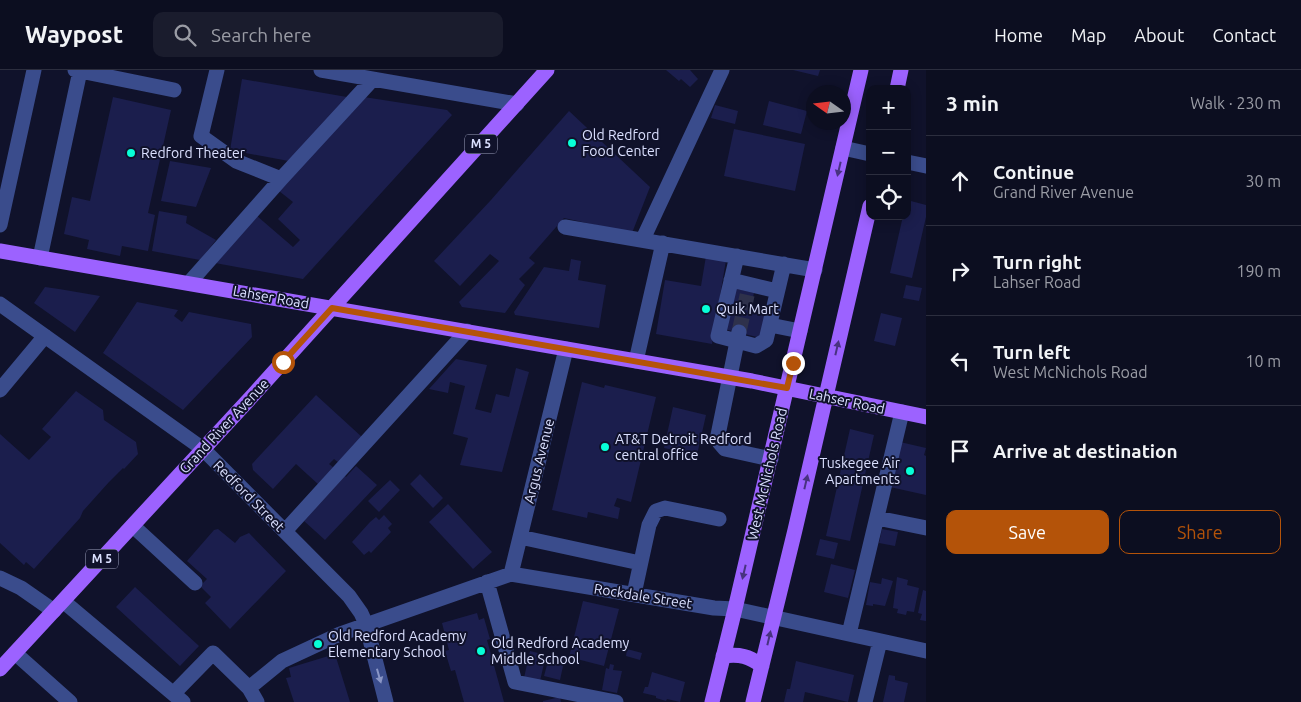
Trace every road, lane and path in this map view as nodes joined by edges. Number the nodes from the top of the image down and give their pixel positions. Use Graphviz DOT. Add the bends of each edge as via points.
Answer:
graph roads {
  1 [pos="34,70"];
  2 [pos="78,70"];
  3 [pos="217,70"];
  4 [pos="321,70"];
  5 [pos="548,70"];
  6 [pos="722,70"];
  7 [pos="861,70"];
  8 [pos="902,70"];
  9 [pos="366,75"];
  10 [pos="898,85"];
  11 [pos="174,90"];
  12 [pos="517,104"];
  13 [pos="843,148"];
  14 [pos="866,153"];
  15 [pos="911,163"];
  16 [pos="926,166"];
  17 [pos="280,179"];
  18 [pos="867,220"];
  19 [pos="0,225"];
  20 [pos="565,227"];
  21 [pos="643,239"];
  22 [pos="663,243"];
  23 [pos="0,251"];
  24 [pos="737,256"];
  25 [pos="40,258"];
  26 [pos="784,264"];
  27 [pos="815,270"];
  28 [pos="731,280"];
  29 [pos="189,283"];
  30 [pos="777,291"];
  31 [pos="0,304"];
  32 [pos="332,308"];
  33 [pos="770,325"];
  34 [pos="467,331"];
  35 [pos="800,331"];
  36 [pos="45,336"];
  37 [pos="738,336"];
  38 [pos="566,349"];
  39 [pos="636,361"];
  40 [pos="730,377"];
  41 [pos="787,388"];
  42 [pos="0,390"];
  43 [pos="826,396"];
  44 [pos="902,412"];
  45 [pos="926,417"];
  46 [pos="203,449"];
  47 [pos="770,459"];
  48 [pos="877,518"];
  49 [pos="719,519"];
  50 [pos="133,526"];
  51 [pos="926,528"];
  52 [pos="285,531"];
  53 [pos="520,537"];
  54 [pos="640,563"];
  55 [pos="511,574"];
  56 [pos="0,578"];
  57 [pos="487,582"];
  58 [pos="195,583"];
  59 [pos="634,594"];
  60 [pos="58,606"];
  61 [pos="735,609"];
  62 [pos="774,617"];
  63 [pos="366,624"];
  64 [pos="849,634"];
  65 [pos="880,641"];
  66 [pos="926,650"];
  67 [pos="15,653"];
  68 [pos="723,656"];
  69 [pos="762,666"];
  70 [pos="0,670"];
  71 [pos="249,688"];
  72 [pos="178,698"];
  73 [pos="70,702"];
  74 [pos="257,702"];
  75 [pos="386,702"];
  76 [pos="616,702"];
  77 [pos="712,702"];
  78 [pos="753,702"];
  79 [pos="865,702"];
  1 -- 19 [label="street"];
  2 -- 11 [label="street"];
  2 -- 25 [label="street"];
  3 -- 17 [label="street" via="201,136 236,161"];
  4 -- 9 [label="street"];
  5 -- 12 [label="main road, Grand River Avenue / M 5"];
  6 -- 21 [label="street"];
  7 -- 13 [label="main road, West McNichols Road"];
  8 -- 10 [label="main road"];
  9 -- 12 [label="street"];
  9 -- 17 [label="street"];
  12 -- 32 [label="main road, Grand River Avenue / M 5"];
  13 -- 14 [label="street"];
  13 -- 27 [label="main road, West McNichols Road, one-way"];
  15 -- 16 [label="street"];
  17 -- 29 [label="street"];
  43 -- 18 [label="main road, one-way"];
  20 -- 21 [label="street"];
  21 -- 22 [label="street"];
  22 -- 24 [label="street"];
  22 -- 39 [label="street"];
  23 -- 25 [label="main road, Lahser Road"];
  24 -- 26 [label="street"];
  24 -- 28 [label="street"];
  25 -- 29 [label="main road, Lahser Road"];
  26 -- 27 [label="street"];
  26 -- 30 [label="street"];
  27 -- 35 [label="main road, West McNichols Road"];
  28 -- 30 [label="street" via="748,288"];
  28 -- 37 [label="street" via="718,336"];
  29 -- 32 [label="main road, Lahser Road"];
  30 -- 33 [label="street"];
  31 -- 36 [label="street, Redford Street"];
  32 -- 34 [label="main road, Lahser Road"];
  32 -- 46 [label="main road, Grand River Avenue / M 5"];
  33 -- 35 [label="street"];
  33 -- 37 [label="street" via="766,340 756,346"];
  34 -- 38 [label="main road, Lahser Road"];
  34 -- 52 [label="street"];
  35 -- 41 [label="main road, West McNichols Road"];
  36 -- 42 [label="street"];
  36 -- 46 [label="street, Redford Street"];
  37 -- 40 [label="street"];
  38 -- 39 [label="main road, Lahser Road"];
  38 -- 53 [label="street, Argus Avenue"];
  39 -- 40 [label="main road, Lahser Road"];
  40 -- 41 [label="main road, Lahser Road"];
  40 -- 47 [label="street" via="719,442 725,449"];
  41 -- 43 [label="main road, Lahser Road"];
  41 -- 47 [label="main road, West McNichols Road"];
  43 -- 44 [label="main road, Lahser Road"];
  62 -- 43 [label="main road, one-way"];
  44 -- 45 [label="main road, Lahser Road"];
  44 -- 48 [label="street"];
  46 -- 50 [label="main road, Grand River Avenue / M 5"];
  46 -- 52 [label="street, Redford Street"];
  47 -- 61 [label="main road, West McNichols Road, one-way"];
  48 -- 51 [label="street"];
  48 -- 64 [label="street"];
  49 -- 54 [label="street" via="665,508 656,511 649,525"];
  50 -- 58 [label="street"];
  50 -- 60 [label="main road, Grand River Avenue / M 5"];
  52 -- 63 [label="street, Redford Street" via="350,596"];
  53 -- 54 [label="street"];
  53 -- 55 [label="street, Argus Avenue"];
  54 -- 59 [label="street"];
  55 -- 57 [label="street, Rockdale Street"];
  55 -- 59 [label="street, Rockdale Street"];
  56 -- 60 [label="street"];
  57 -- 63 [label="street, Rockdale Street"];
  57 -- 76 [label="street" via="515,682"];
  59 -- 61 [label="street, Rockdale Street"];
  60 -- 67 [label="main road, Grand River Avenue / M 5"];
  60 -- 72 [label="street"];
  61 -- 62 [label="street, Rockdale Street"];
  61 -- 68 [label="main road, West McNichols Road"];
  62 -- 64 [label="street, Rockdale Street"];
  69 -- 62 [label="main road, one-way"];
  63 -- 71 [label="street, Rockdale Street" via="282,661"];
  63 -- 75 [label="street, Redford Street, one-way"];
  64 -- 65 [label="street, Rockdale Street"];
  65 -- 66 [label="street, Rockdale Street"];
  65 -- 79 [label="street"];
  67 -- 70 [label="main road, Grand River Avenue / M 5"];
  67 -- 73 [label="street"];
  68 -- 69 [label="main road" via="746,656"];
  68 -- 77 [label="main road, West McNichols Road"];
  69 -- 78 [label="main road"];
  71 -- 72 [label="street" via="213,653"];
  71 -- 74 [label="street"];
}
